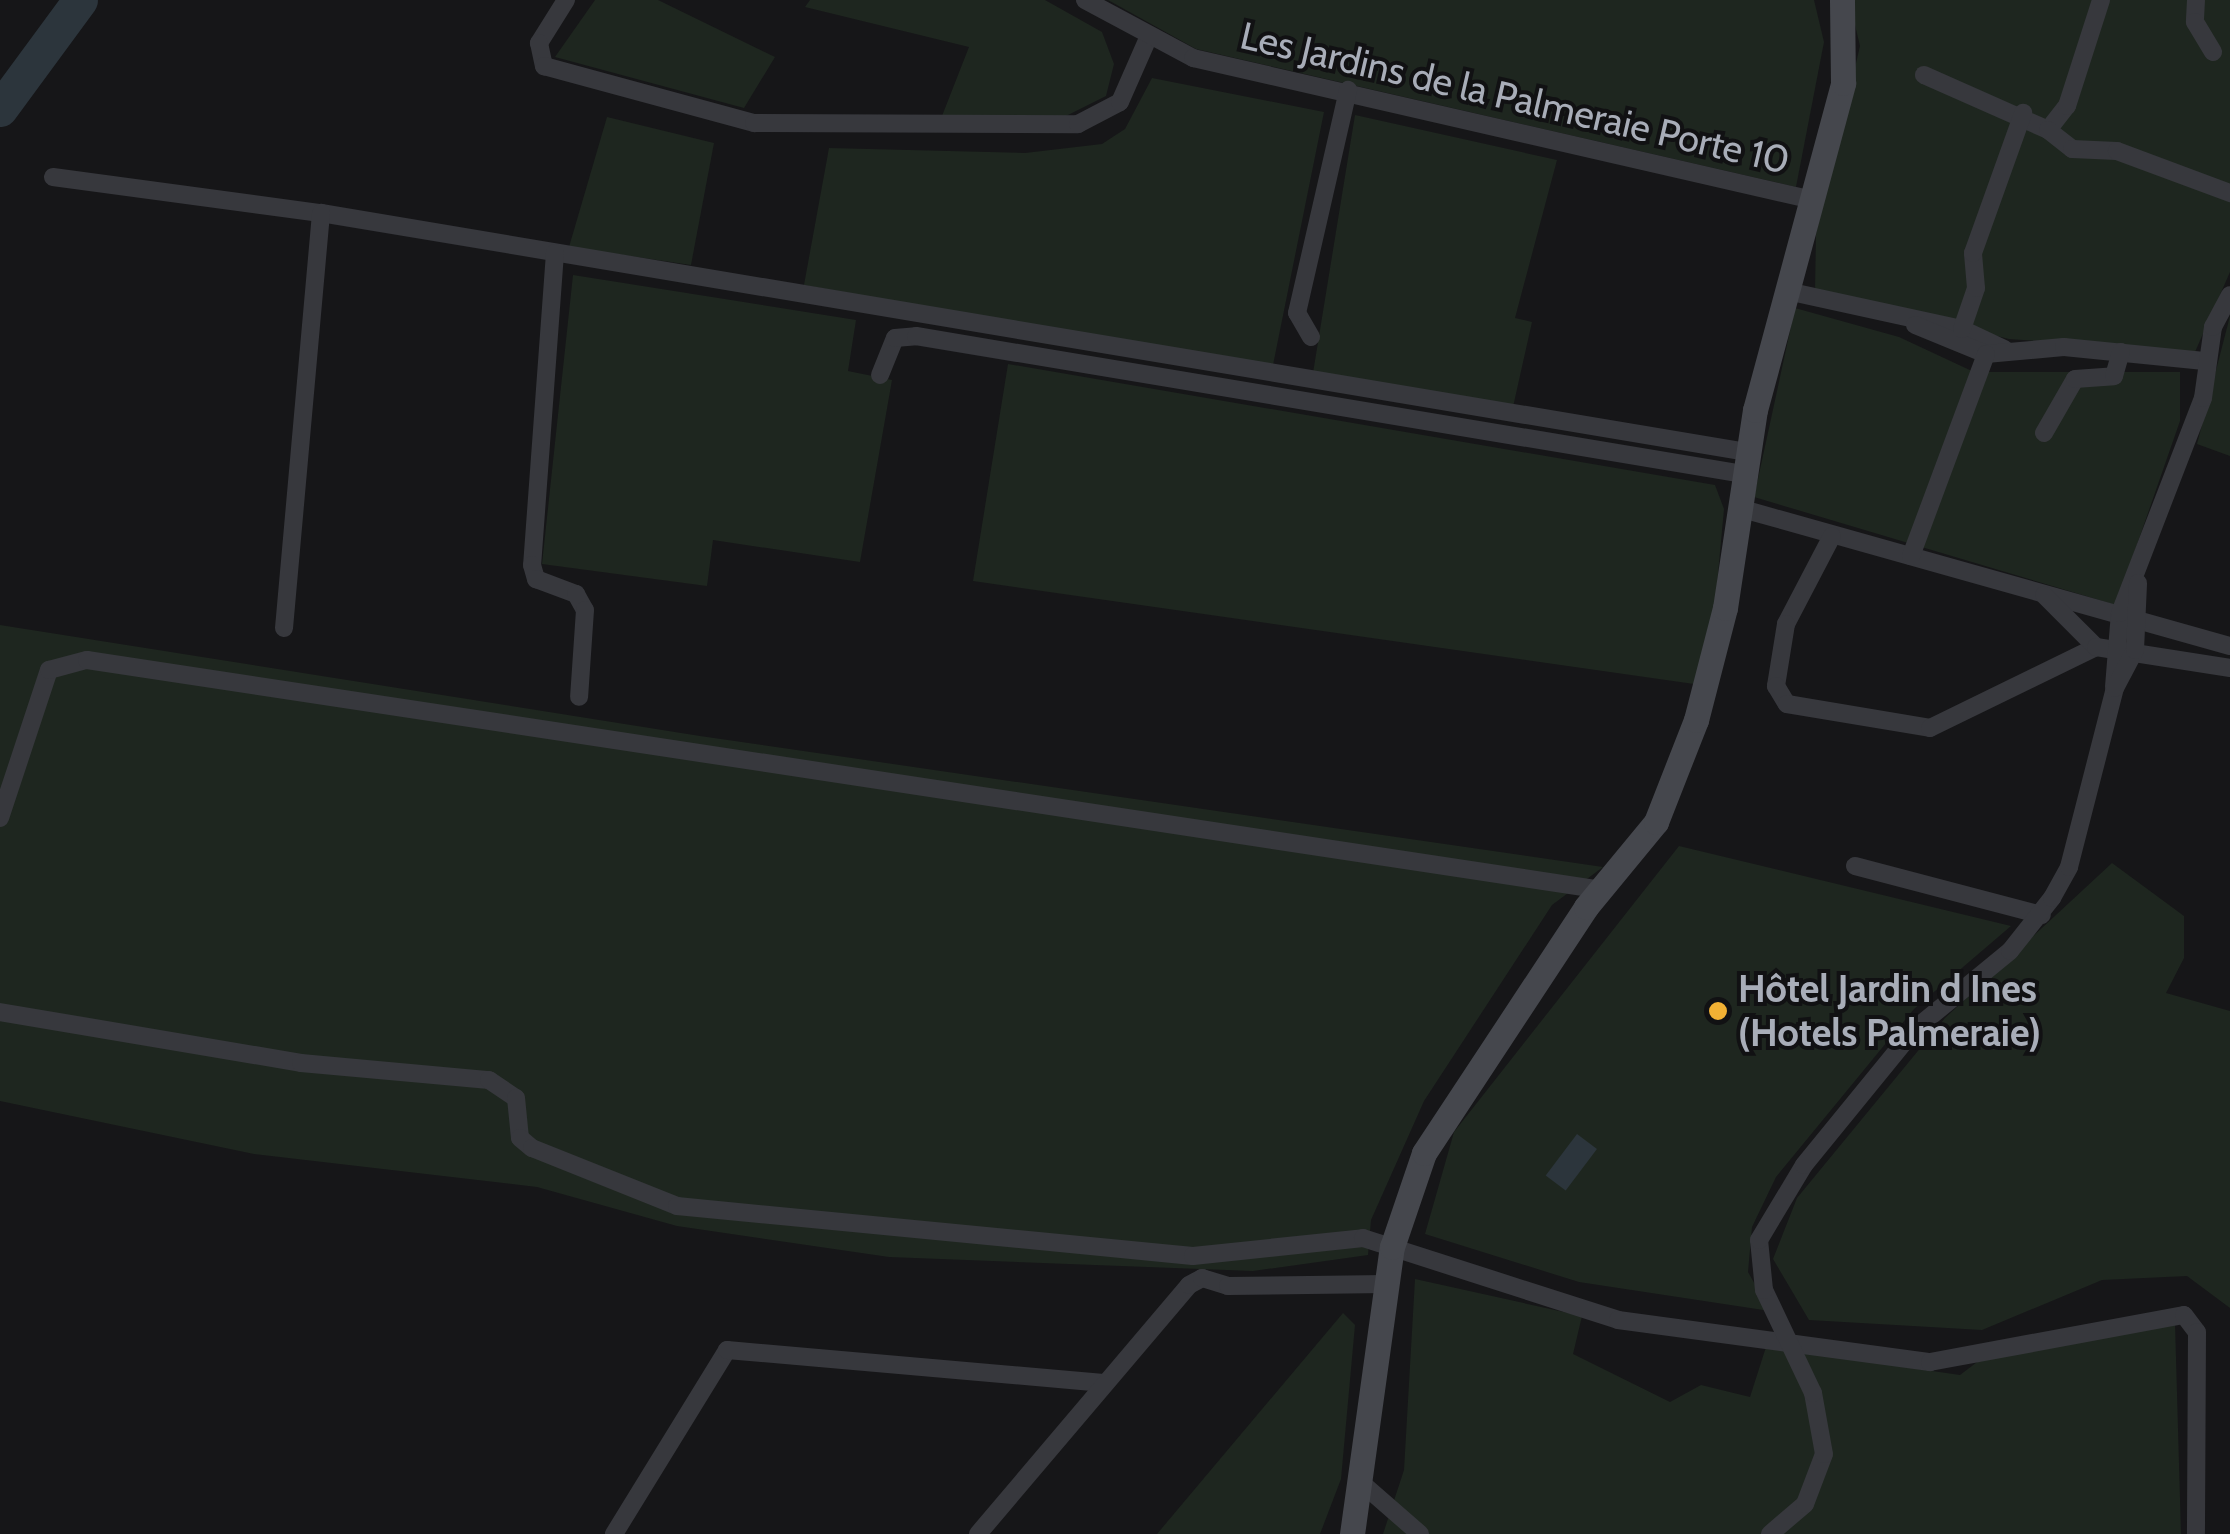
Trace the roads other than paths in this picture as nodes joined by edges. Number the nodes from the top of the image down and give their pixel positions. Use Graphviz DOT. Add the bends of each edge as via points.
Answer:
graph roads {
  1 [pos="566,0"];
  2 [pos="1085,0"];
  3 [pos="1842,0"];
  4 [pos="2101,0"];
  5 [pos="2196,0"];
  6 [pos="1149,36"];
  7 [pos="2213,52"];
  8 [pos="1924,74"];
  9 [pos="1348,90"];
  10 [pos="2023,113"];
  11 [pos="2048,130"];
  12 [pos="52,177"];
  13 [pos="2230,193"];
  14 [pos="1812,200"];
  15 [pos="321,213"];
  16 [pos="555,253"];
  17 [pos="1787,291"];
  18 [pos="2230,295"];
  19 [pos="1915,325"];
  20 [pos="1962,329"];
  21 [pos="1311,337"];
  22 [pos="1995,351"];
  23 [pos="2121,352"];
  24 [pos="2204,361"];
  25 [pos="880,374"];
  26 [pos="2044,432"];
  27 [pos="1744,462"];
  28 [pos="1740,508"];
  29 [pos="1832,536"];
  30 [pos="1911,556"];
  31 [pos="2138,583"];
  32 [pos="2044,594"];
  33 [pos="2120,613"];
  34 [pos="2143,618"];
  35 [pos="284,628"];
  36 [pos="2230,646"];
  37 [pos="2105,648"];
  38 [pos="2135,650"];
  39 [pos="2230,668"];
  40 [pos="2114,688"];
  41 [pos="579,698"];
  42 [pos="0,818"];
  43 [pos="1855,866"];
  44 [pos="1602,890"];
  45 [pos="2042,915"];
  46 [pos="0,1012"];
  47 [pos="1392,1247"];
  48 [pos="1386,1284"];
  49 [pos="1786,1345"];
  50 [pos="1104,1383"];
  51 [pos="1365,1486"];
  52 [pos="614,1534"];
  53 [pos="978,1534"];
  54 [pos="1352,1534"];
  55 [pos="1420,1534"];
  56 [pos="1770,1534"];
  57 [pos="2196,1534"];
  1 -- 6 [label="street" via="536,57 568,75 754,122 1048,126 1104,116 1120,102"];
  2 -- 6 [label="street, Les Jardins de la Palmeraie Porte 10"];
  3 -- 14 [label="street" via="1849,44"];
  4 -- 11 [label="street" via="2067,106"];
  5 -- 7 [label="street" via="2196,22"];
  6 -- 9 [label="street, Les Jardins de la Palmeraie Porte 10" via="1193,58"];
  8 -- 10 [label="street"];
  9 -- 14 [label="street, Les Jardins de la Palmeraie Porte 10"];
  9 -- 21 [label="street" via="1298,312"];
  10 -- 11 [label="street"];
  10 -- 20 [label="street" via="1973,253 1976,288"];
  11 -- 13 [label="street" via="2072,150 2117,152"];
  12 -- 15 [label="street"];
  14 -- 17 [label="street"];
  15 -- 16 [label="street"];
  15 -- 35 [label="street"];
  16 -- 27 [label="street"];
  16 -- 41 [label="street" via="532,565 536,578 576,594 586,610"];
  17 -- 19 [label="street"];
  17 -- 27 [label="street"];
  18 -- 24 [label="street"];
  19 -- 20 [label="street"];
  19 -- 22 [label="street"];
  20 -- 22 [label="street"];
  22 -- 23 [label="street"];
  22 -- 30 [label="street"];
  23 -- 24 [label="street"];
  23 -- 26 [label="street" via="2114,376 2075,379"];
  24 -- 31 [label="street" via="2203,398"];
  25 -- 27 [label="street" via="895,338 916,336"];
  27 -- 28 [label="street"];
  28 -- 29 [label="street"];
  28 -- 44 [label="street" via="1696,720 1656,822"];
  29 -- 30 [label="street"];
  29 -- 37 [label="street" via="1786,624 1776,686 1787,704 1930,728"];
  30 -- 32 [label="street"];
  31 -- 33 [label="street"];
  31 -- 34 [label="street"];
  32 -- 33 [label="street"];
  32 -- 37 [label="street"];
  33 -- 34 [label="street"];
  33 -- 37 [label="street"];
  34 -- 36 [label="street"];
  34 -- 38 [label="street"];
  37 -- 38 [label="street"];
  37 -- 40 [label="street"];
  38 -- 39 [label="street"];
  38 -- 40 [label="street"];
  40 -- 45 [label="street" via="2069,867"];
  42 -- 44 [label="street" via="49,670 86,660"];
  43 -- 45 [label="street"];
  44 -- 47 [label="street" via="1449,1108"];
  45 -- 49 [label="street" via="1916,1029 1769,1213 1758,1268"];
  46 -- 47 [label="street" via="300,1062 489,1080 516,1098 520,1138 532,1148 677,1206 1193,1256 1363,1238"];
  47 -- 48 [label="street"];
  47 -- 49 [label="street" via="1618,1320"];
  48 -- 50 [label="street" via="1228,1286 1202,1278"];
  48 -- 51 [label="street"];
  49 -- 56 [label="street" via="1822,1421 1824,1454 1805,1504"];
  49 -- 57 [label="street" via="1959,1361 2192,1317"];
  50 -- 52 [label="street" via="727,1350"];
  50 -- 53 [label="street"];
  51 -- 54 [label="street"];
  51 -- 55 [label="street"];
}
